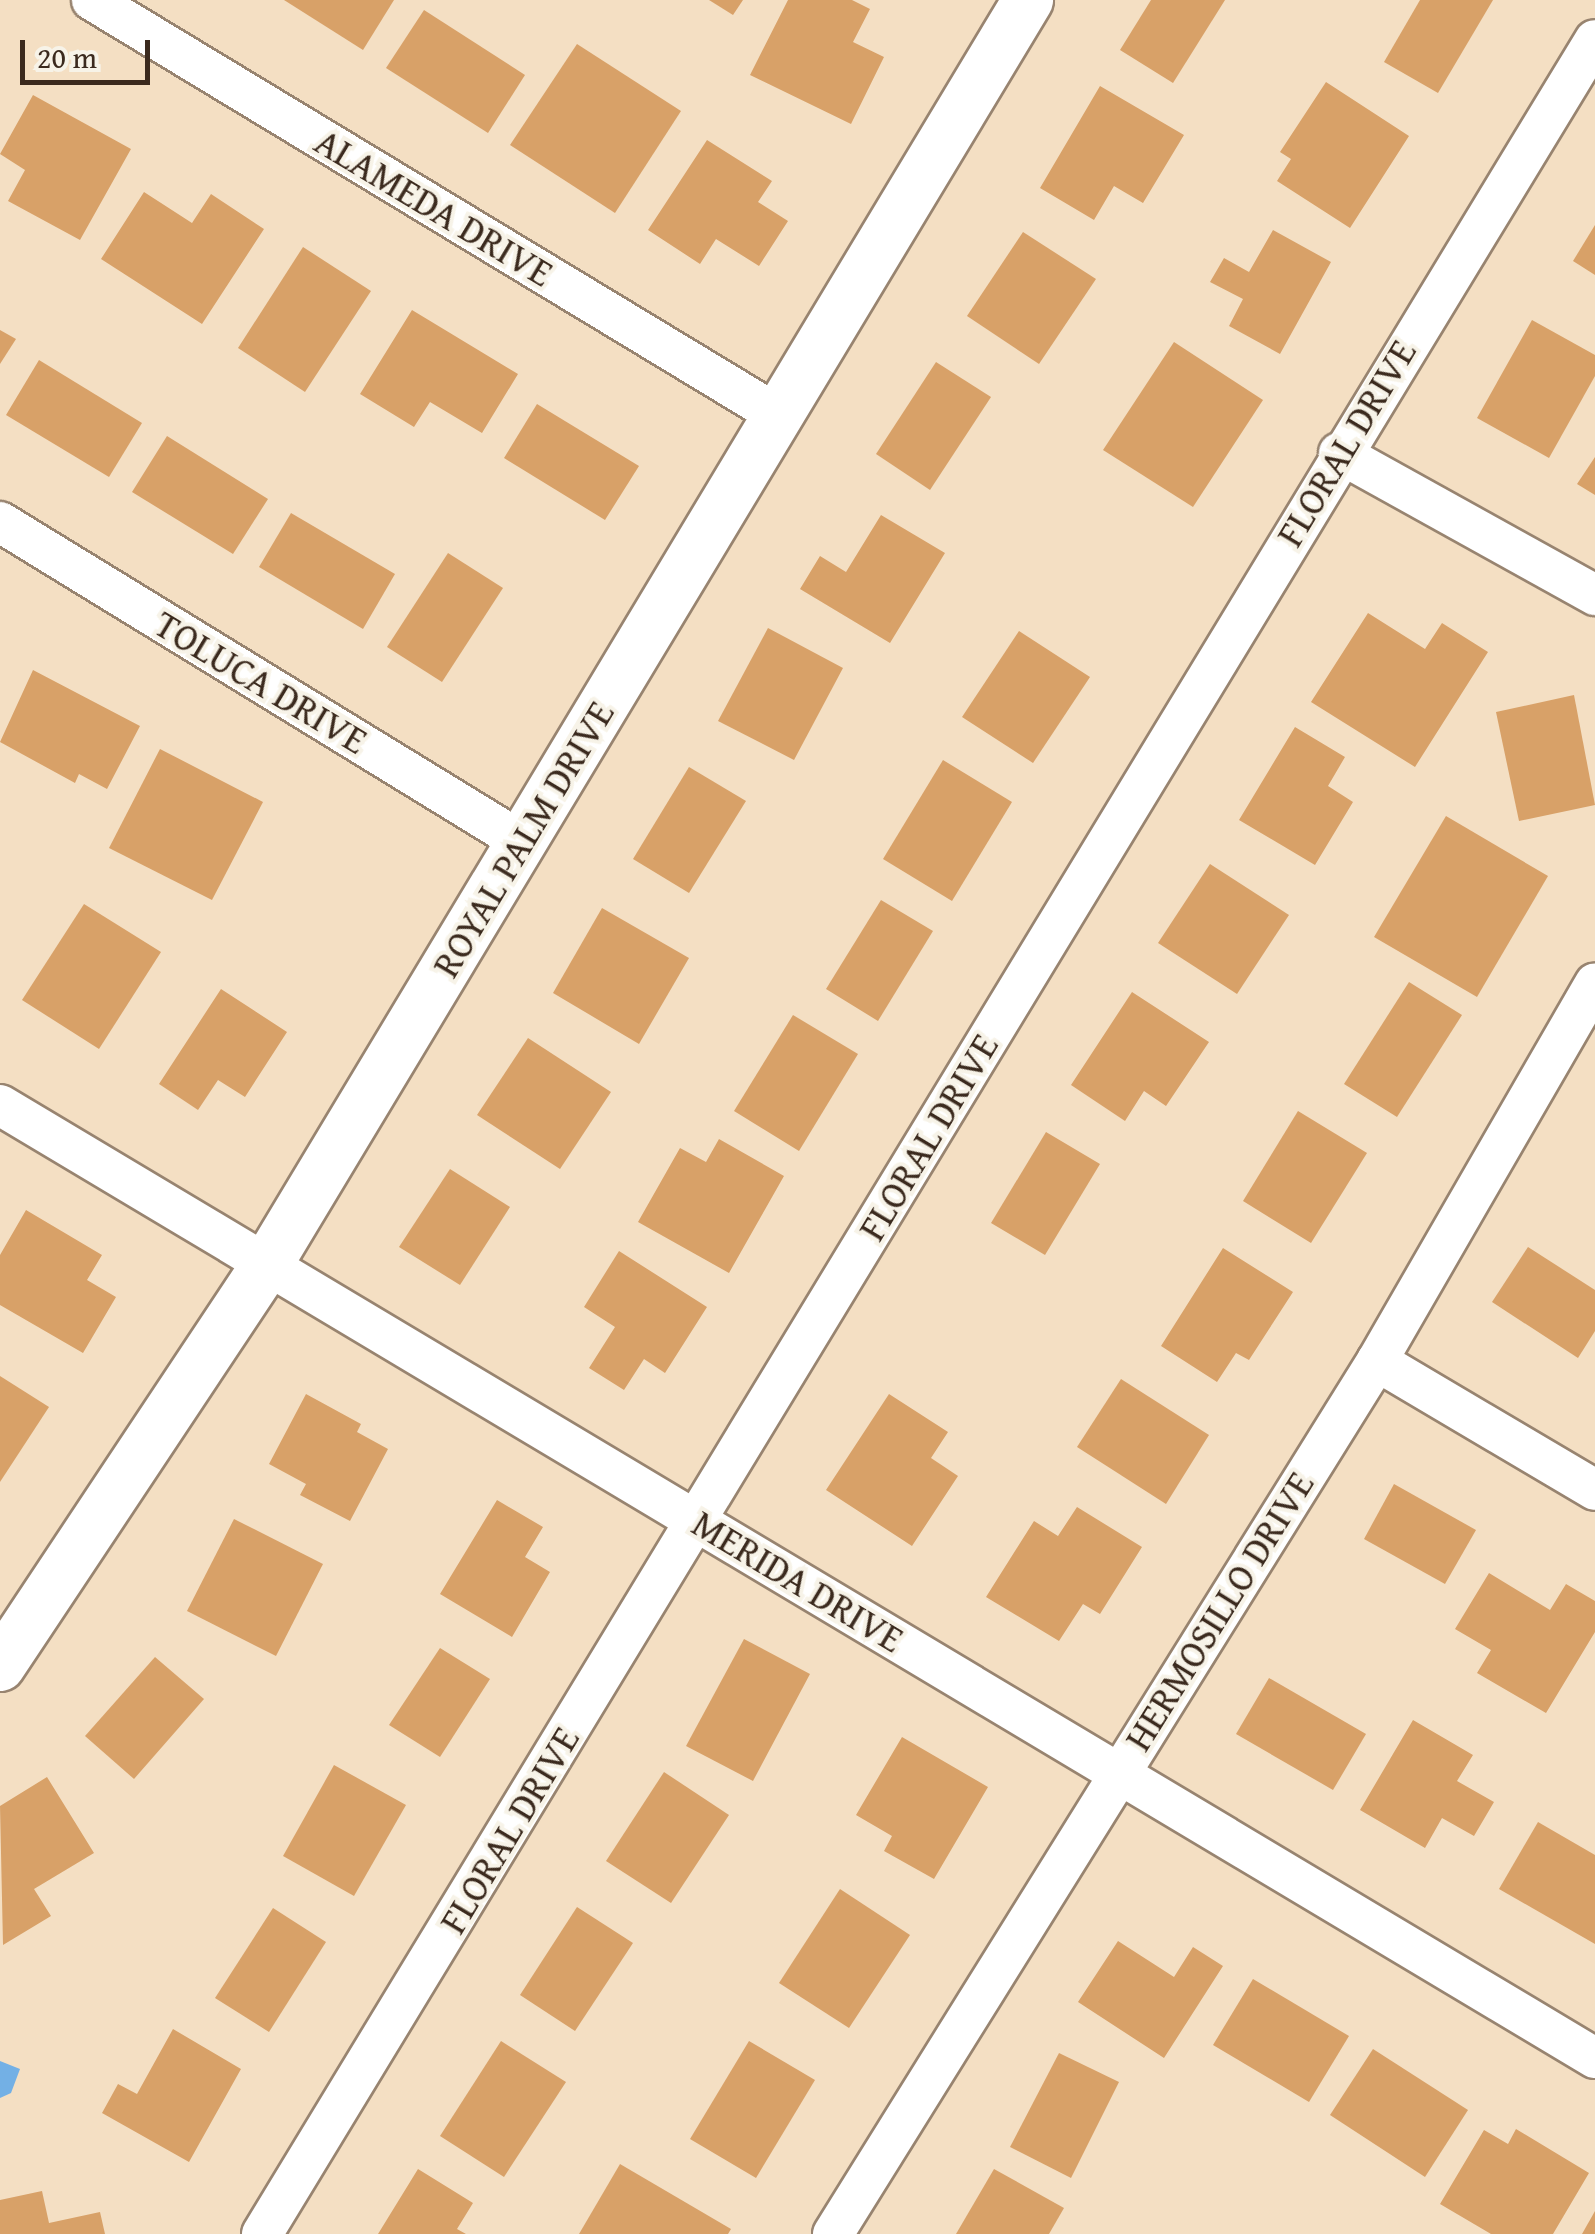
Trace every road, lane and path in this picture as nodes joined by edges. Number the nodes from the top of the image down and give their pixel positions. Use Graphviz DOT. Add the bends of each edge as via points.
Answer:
graph roads {
  1 [pos="92,0"];
  2 [pos="1028,0"];
  3 [pos="1595,40"];
  4 [pos="776,414"];
  5 [pos="1339,453"];
  6 [pos="0,522"];
  7 [pos="1595,595"];
  8 [pos="522,842"];
  9 [pos="1595,982"];
  10 [pos="0,1105"];
  11 [pos="268,1263"];
  12 [pos="1376,1361"];
  13 [pos="1595,1490"];
  14 [pos="697,1520"];
  15 [pos="0,1666"];
  16 [pos="1117,1773"];
  17 [pos="1595,2058"];
  18 [pos="262,2234"];
  19 [pos="833,2234"];
  1 -- 4 [label="street, ALAMEDA DRIVE"];
  2 -- 4 [label="street, ROYAL PALM DRIVE"];
  3 -- 5 [label="street, FLORAL DRIVE"];
  4 -- 8 [label="street, ROYAL PALM DRIVE"];
  5 -- 7 [label="street"];
  5 -- 14 [label="street, FLORAL DRIVE"];
  6 -- 8 [label="street, TOLUCA DRIVE"];
  8 -- 11 [label="street, ROYAL PALM DRIVE"];
  9 -- 12 [label="street, HERMOSILLO DRIVE"];
  10 -- 11 [label="street, MERIDA DRIVE"];
  11 -- 14 [label="street, MERIDA DRIVE"];
  11 -- 15 [label="street, ROYAL PALM DRIVE"];
  12 -- 13 [label="street"];
  12 -- 16 [label="street, HERMOSILLO DRIVE"];
  14 -- 16 [label="street, MERIDA DRIVE"];
  14 -- 18 [label="street, FLORAL DRIVE"];
  16 -- 17 [label="street, MERIDA DRIVE"];
  16 -- 19 [label="street, HERMOSILLO DRIVE"];
}
